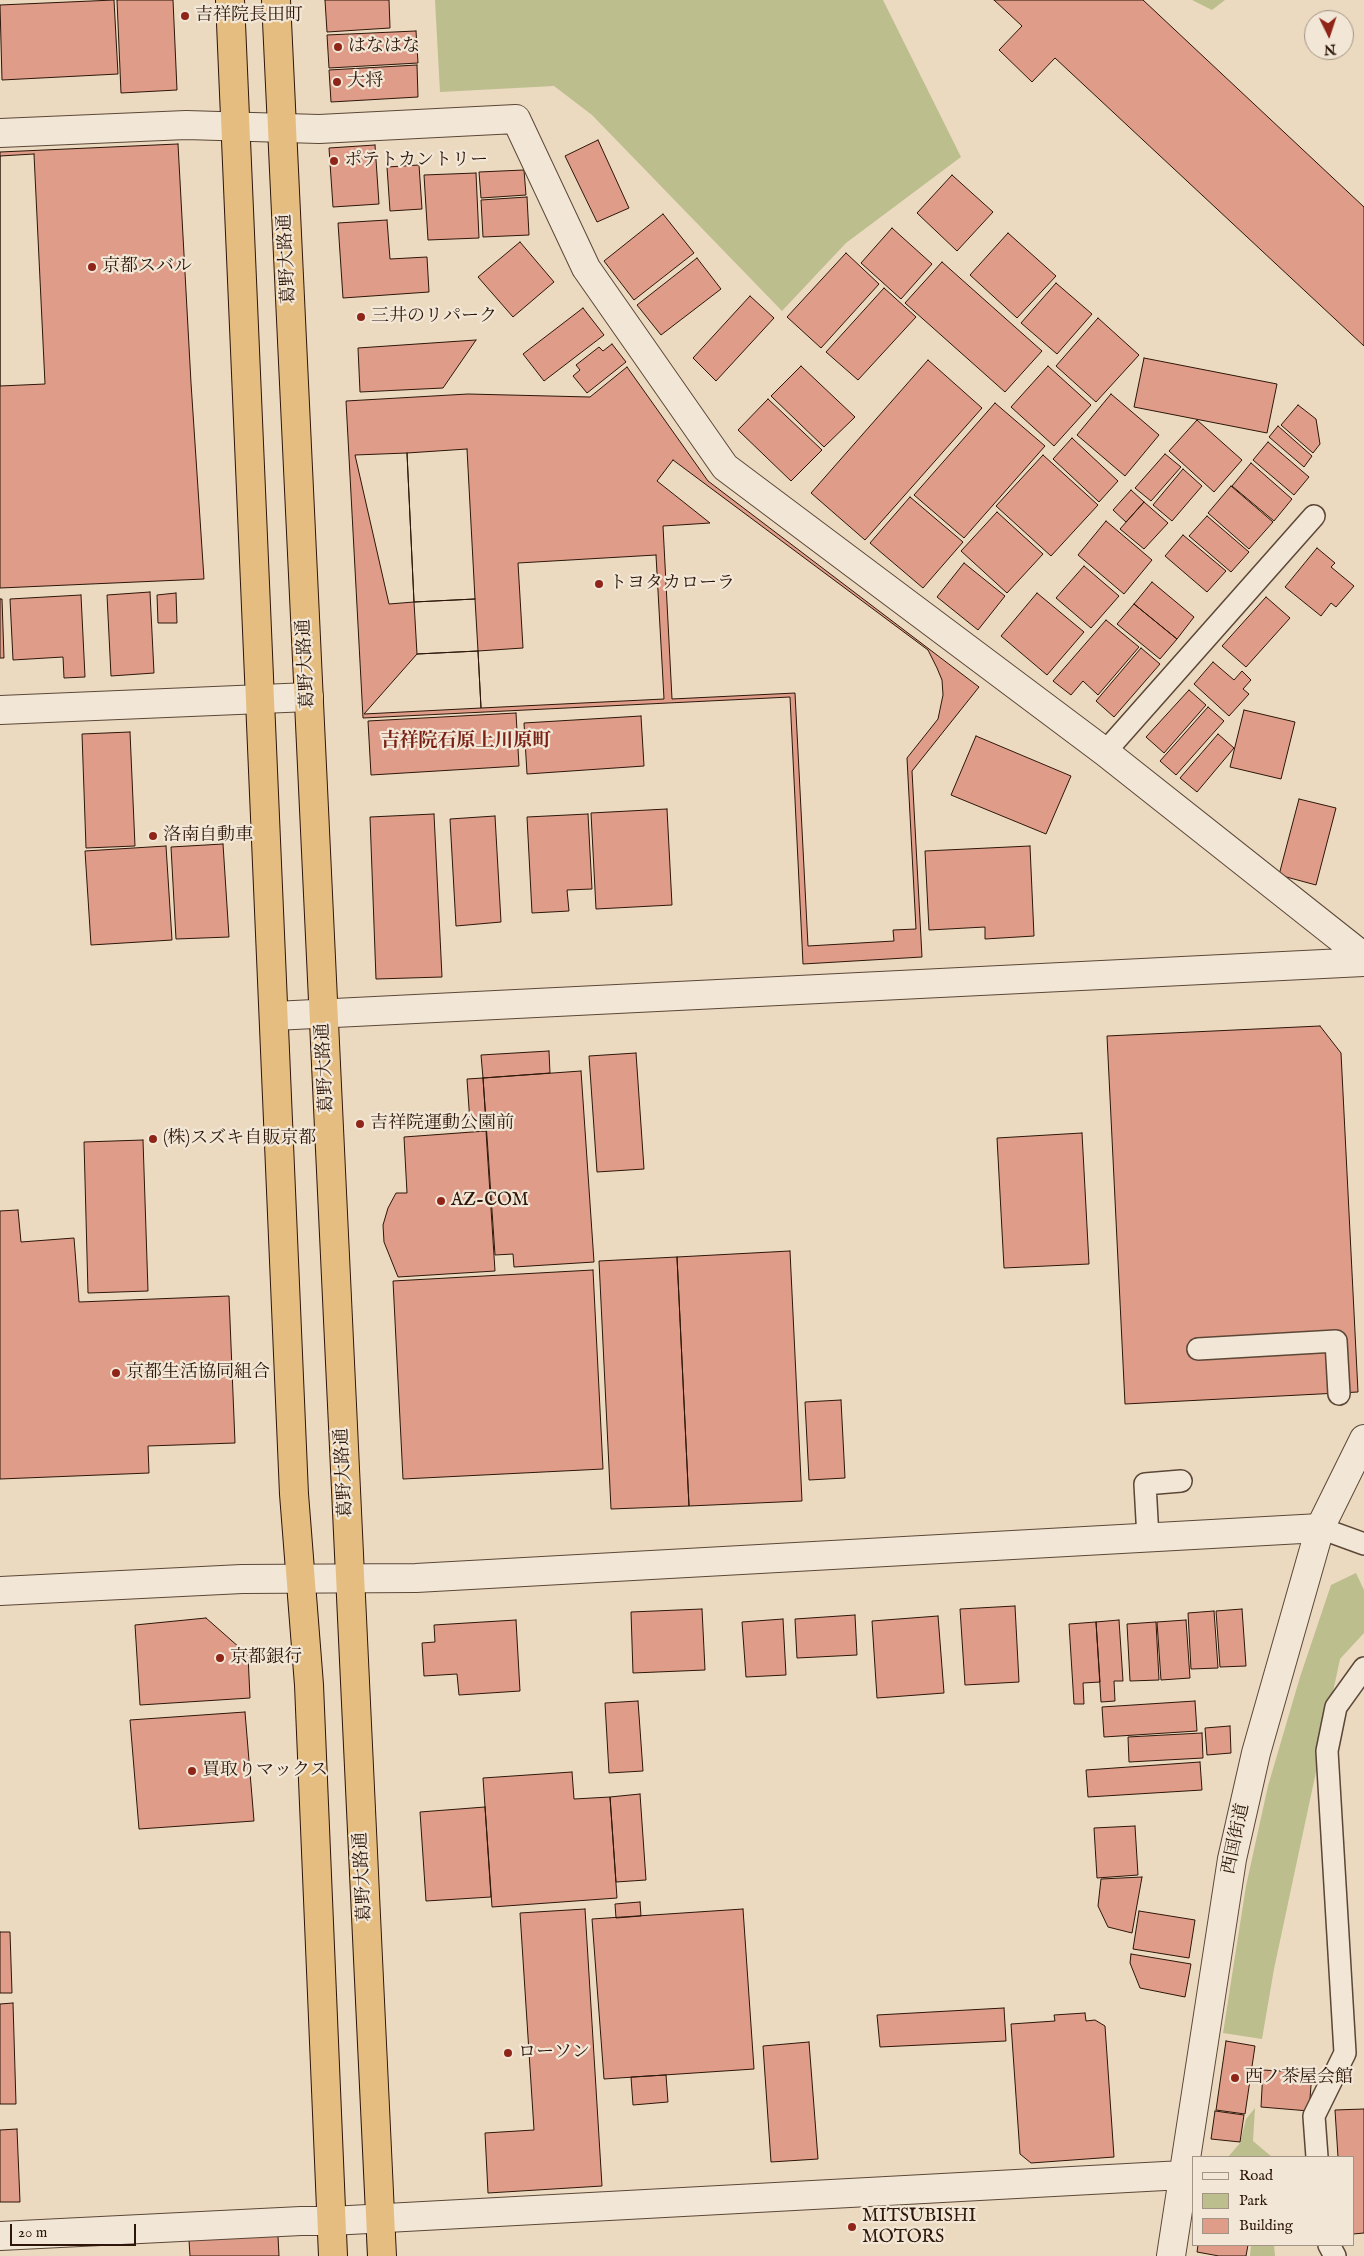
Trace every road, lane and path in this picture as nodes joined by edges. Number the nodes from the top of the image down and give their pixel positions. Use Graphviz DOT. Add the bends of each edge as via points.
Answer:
graph roads {
  1 [pos="230,0"];
  2 [pos="276,0"];
  3 [pos="234,126"];
  4 [pos="282,127"];
  5 [pos="0,133"];
  6 [pos="1314,516"];
  7 [pos="309,697"];
  8 [pos="258,698"];
  9 [pos="0,710"];
  10 [pos="1105,752"];
  11 [pos="1364,957"];
  12 [pos="1364,962"];
  13 [pos="323,1014"];
  14 [pos="274,1016"];
  15 [pos="1198,1349"];
  16 [pos="1339,1394"];
  17 [pos="1364,1439"];
  18 [pos="1181,1481"];
  19 [pos="1320,1528"];
  20 [pos="1148,1538"];
  21 [pos="1364,1544"];
  22 [pos="301,1579"];
  23 [pos="350,1579"];
  24 [pos="0,1591"];
  25 [pos="1364,1668"];
  26 [pos="1317,2156"];
  27 [pos="1183,2175"];
  28 [pos="380,2219"];
  29 [pos="331,2221"];
  30 [pos="0,2236"];
  31 [pos="333,2256"];
  32 [pos="382,2256"];
  33 [pos="1171,2256"];
  1 -- 3 [label="highway"];
  2 -- 4 [label="highway, 葛野大路通"];
  3 -- 4 [label="street"];
  3 -- 5 [label="street"];
  3 -- 8 [label="highway"];
  4 -- 7 [label="highway, 葛野大路通"];
  4 -- 10 [label="street" via="319,129 516,119 586,268 724,467"];
  6 -- 10 [label="lane"];
  7 -- 8 [label="street"];
  7 -- 13 [label="highway, 葛野大路通"];
  8 -- 9 [label="street"];
  8 -- 14 [label="highway"];
  10 -- 11 [label="street"];
  12 -- 13 [label="street"];
  13 -- 14 [label="street"];
  13 -- 23 [label="highway, 葛野大路通"];
  14 -- 22 [label="highway" via="294,1494"];
  15 -- 16 [label="lane" via="1336,1341"];
  17 -- 19 [label="street, 西国街道"];
  18 -- 20 [label="lane" via="1146,1484"];
  19 -- 20 [label="street"];
  19 -- 21 [label="lane"];
  19 -- 27 [label="street, 西国街道" via="1256,1753 1232,1859"];
  20 -- 23 [label="street"];
  22 -- 23 [label="street"];
  22 -- 24 [label="street"];
  22 -- 29 [label="highway" via="310,1685"];
  23 -- 28 [label="highway, 葛野大路通"];
  25 -- 26 [label="lane" via="1336,1707 1327,1751 1345,2053 1314,2116"];
  27 -- 28 [label="street"];
  27 -- 33 [label="street, 西国街道"];
  28 -- 29 [label="street"];
  28 -- 32 [label="highway, 葛野大路通"];
  29 -- 30 [label="street"];
  29 -- 31 [label="highway"];
}
